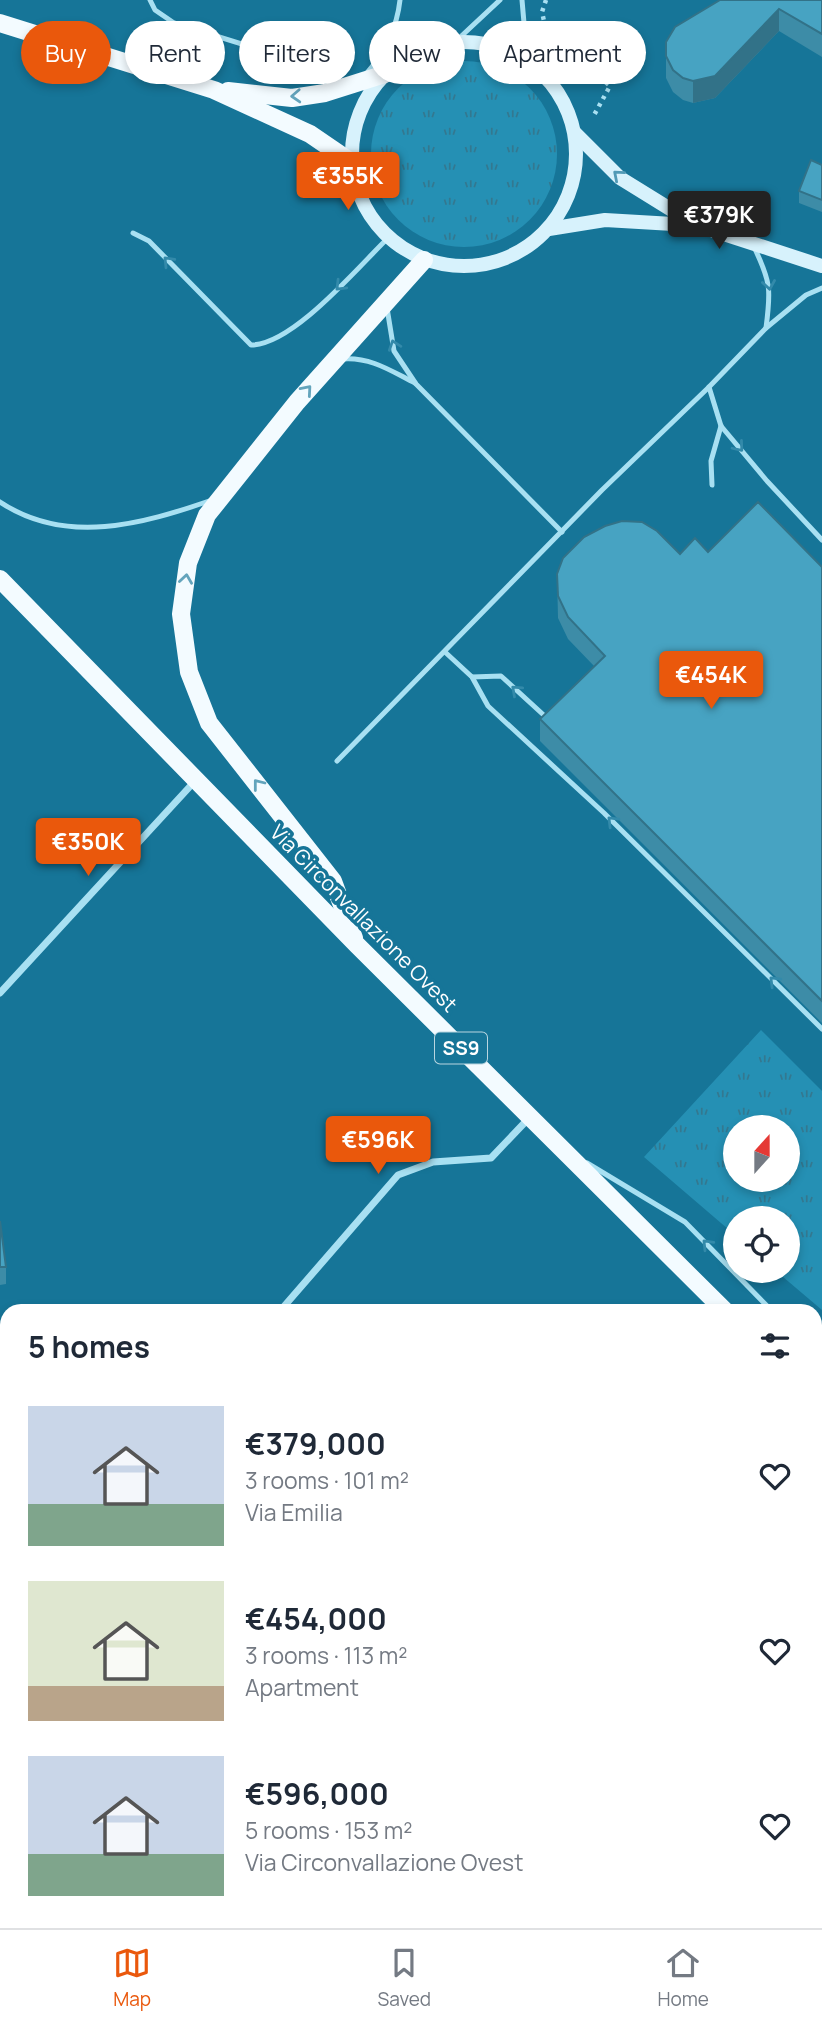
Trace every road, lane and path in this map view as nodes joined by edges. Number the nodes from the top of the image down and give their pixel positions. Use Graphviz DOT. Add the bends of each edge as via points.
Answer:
graph roads {
  1 [pos="149,0"];
  2 [pos="400,0"];
  3 [pos="500,0"];
  4 [pos="522,0"];
  5 [pos="546,0"];
  6 [pos="0,15"];
  7 [pos="524,21"];
  8 [pos="0,23"];
  9 [pos="21,25"];
  10 [pos="21,30"];
  11 [pos="465,33"];
  12 [pos="111,58"];
  13 [pos="369,78"];
  14 [pos="360,80"];
  15 [pos="377,84"];
  16 [pos="551,84"];
  17 [pos="340,89"];
  18 [pos="214,90"];
  19 [pos="593,117"];
  20 [pos="575,133"];
  21 [pos="351,162"];
  22 [pos="696,225"];
  23 [pos="549,229"];
  24 [pos="133,233"];
  25 [pos="388,238"];
  26 [pos="752,244"];
  27 [pos="424,260"];
  28 [pos="822,266"];
  29 [pos="822,288"];
  30 [pos="386,301"];
  31 [pos="766,328"];
  32 [pos="333,359"];
  33 [pos="416,383"];
  34 [pos="709,387"];
  35 [pos="721,426"];
  36 [pos="712,485"];
  37 [pos="222,496"];
  38 [pos="0,502"];
  39 [pos="562,533"];
  40 [pos="822,540"];
  41 [pos="0,579"];
  42 [pos="445,652"];
  43 [pos="472,677"];
  44 [pos="553,723"];
  45 [pos="337,761"];
  46 [pos="196,781"];
  47 [pos="357,945"];
  48 [pos="0,993"];
  49 [pos="822,1029"];
  50 [pos="531,1116"];
  51 [pos="565,1150"];
  52 [pos="286,1304"];
  53 [pos="719,1304"];
  54 [pos="765,1304"];
  1 -- 17 [label="lane" via="174,23 316,67"];
  2 -- 14 [label="lane" via="395,27"];
  3 -- 11 [label="lane"];
  4 -- 7 [label="lane"];
  5 -- 19 [label="path" via="542,12 546,30 610,86"];
  6 -- 9 [label="main road"];
  8 -- 10 [label="main road"];
  12 -- 18 [label="main road"];
  13 -- 14 [label="main road"];
  14 -- 17 [label="main road"];
  15 -- 21 [label="main road" via="361,109"];
  16 -- 20 [label="main road" via="562,97"];
  17 -- 18 [label="main road, one-way" via="292,98"];
  18 -- 21 [label="main road" via="310,134"];
  22 -- 20 [label="main road, one-way" via="620,178"];
  20 -- 23 [label="main road" via="576,168 567,200"];
  21 -- 25 [label="main road" via="357,190"];
  22 -- 23 [label="main road" via="605,220"];
  22 -- 26 [label="main road"];
  23 -- 27 [label="main road" via="523,251 491,264 457,267"];
  25 -- 24 [label="lane, one-way" via="310,317 262,345 251,345 149,242"];
  25 -- 27 [label="main road"];
  26 -- 28 [label="main road"];
  26 -- 31 [label="lane, one-way" via="768,276 771,294"];
  27 -- 30 [label="main road"];
  29 -- 31 [label="lane" via="806,295"];
  30 -- 32 [label="main road"];
  33 -- 30 [label="lane, one-way" via="394,351"];
  31 -- 34 [label="lane"];
  32 -- 33 [label="lane" via="375,362"];
  37 -- 32 [label="main road, one-way"];
  33 -- 39 [label="lane"];
  34 -- 35 [label="lane"];
  34 -- 39 [label="lane"];
  35 -- 36 [label="lane" via="711,460"];
  35 -- 40 [label="lane, one-way"];
  37 -- 38 [label="lane" via="153,519 106,528 50,525"];
  47 -- 37 [label="main road, one-way" via="333,880 209,723 189,672 181,614 188,563 207,515"];
  39 -- 42 [label="lane"];
  41 -- 46 [label="main road, Via Circonvallazione Ovest / SS9"];
  42 -- 43 [label="lane"];
  42 -- 45 [label="lane"];
  44 -- 43 [label="lane, one-way" via="501,676"];
  49 -- 43 [label="lane, one-way" via="604,813 488,706"];
  46 -- 47 [label="main road, Via Circonvallazione Ovest / SS9"];
  46 -- 48 [label="street"];
  47 -- 50 [label="main road, Via Circonvallazione Ovest / SS9"];
  50 -- 51 [label="main road, Via Circonvallazione Ovest / SS9"];
  50 -- 52 [label="street" via="491,1158 433,1162 398,1175"];
  51 -- 53 [label="main road, Via Circonvallazione Ovest / SS9"];
  54 -- 51 [label="lane, one-way" via="685,1222"];
}
